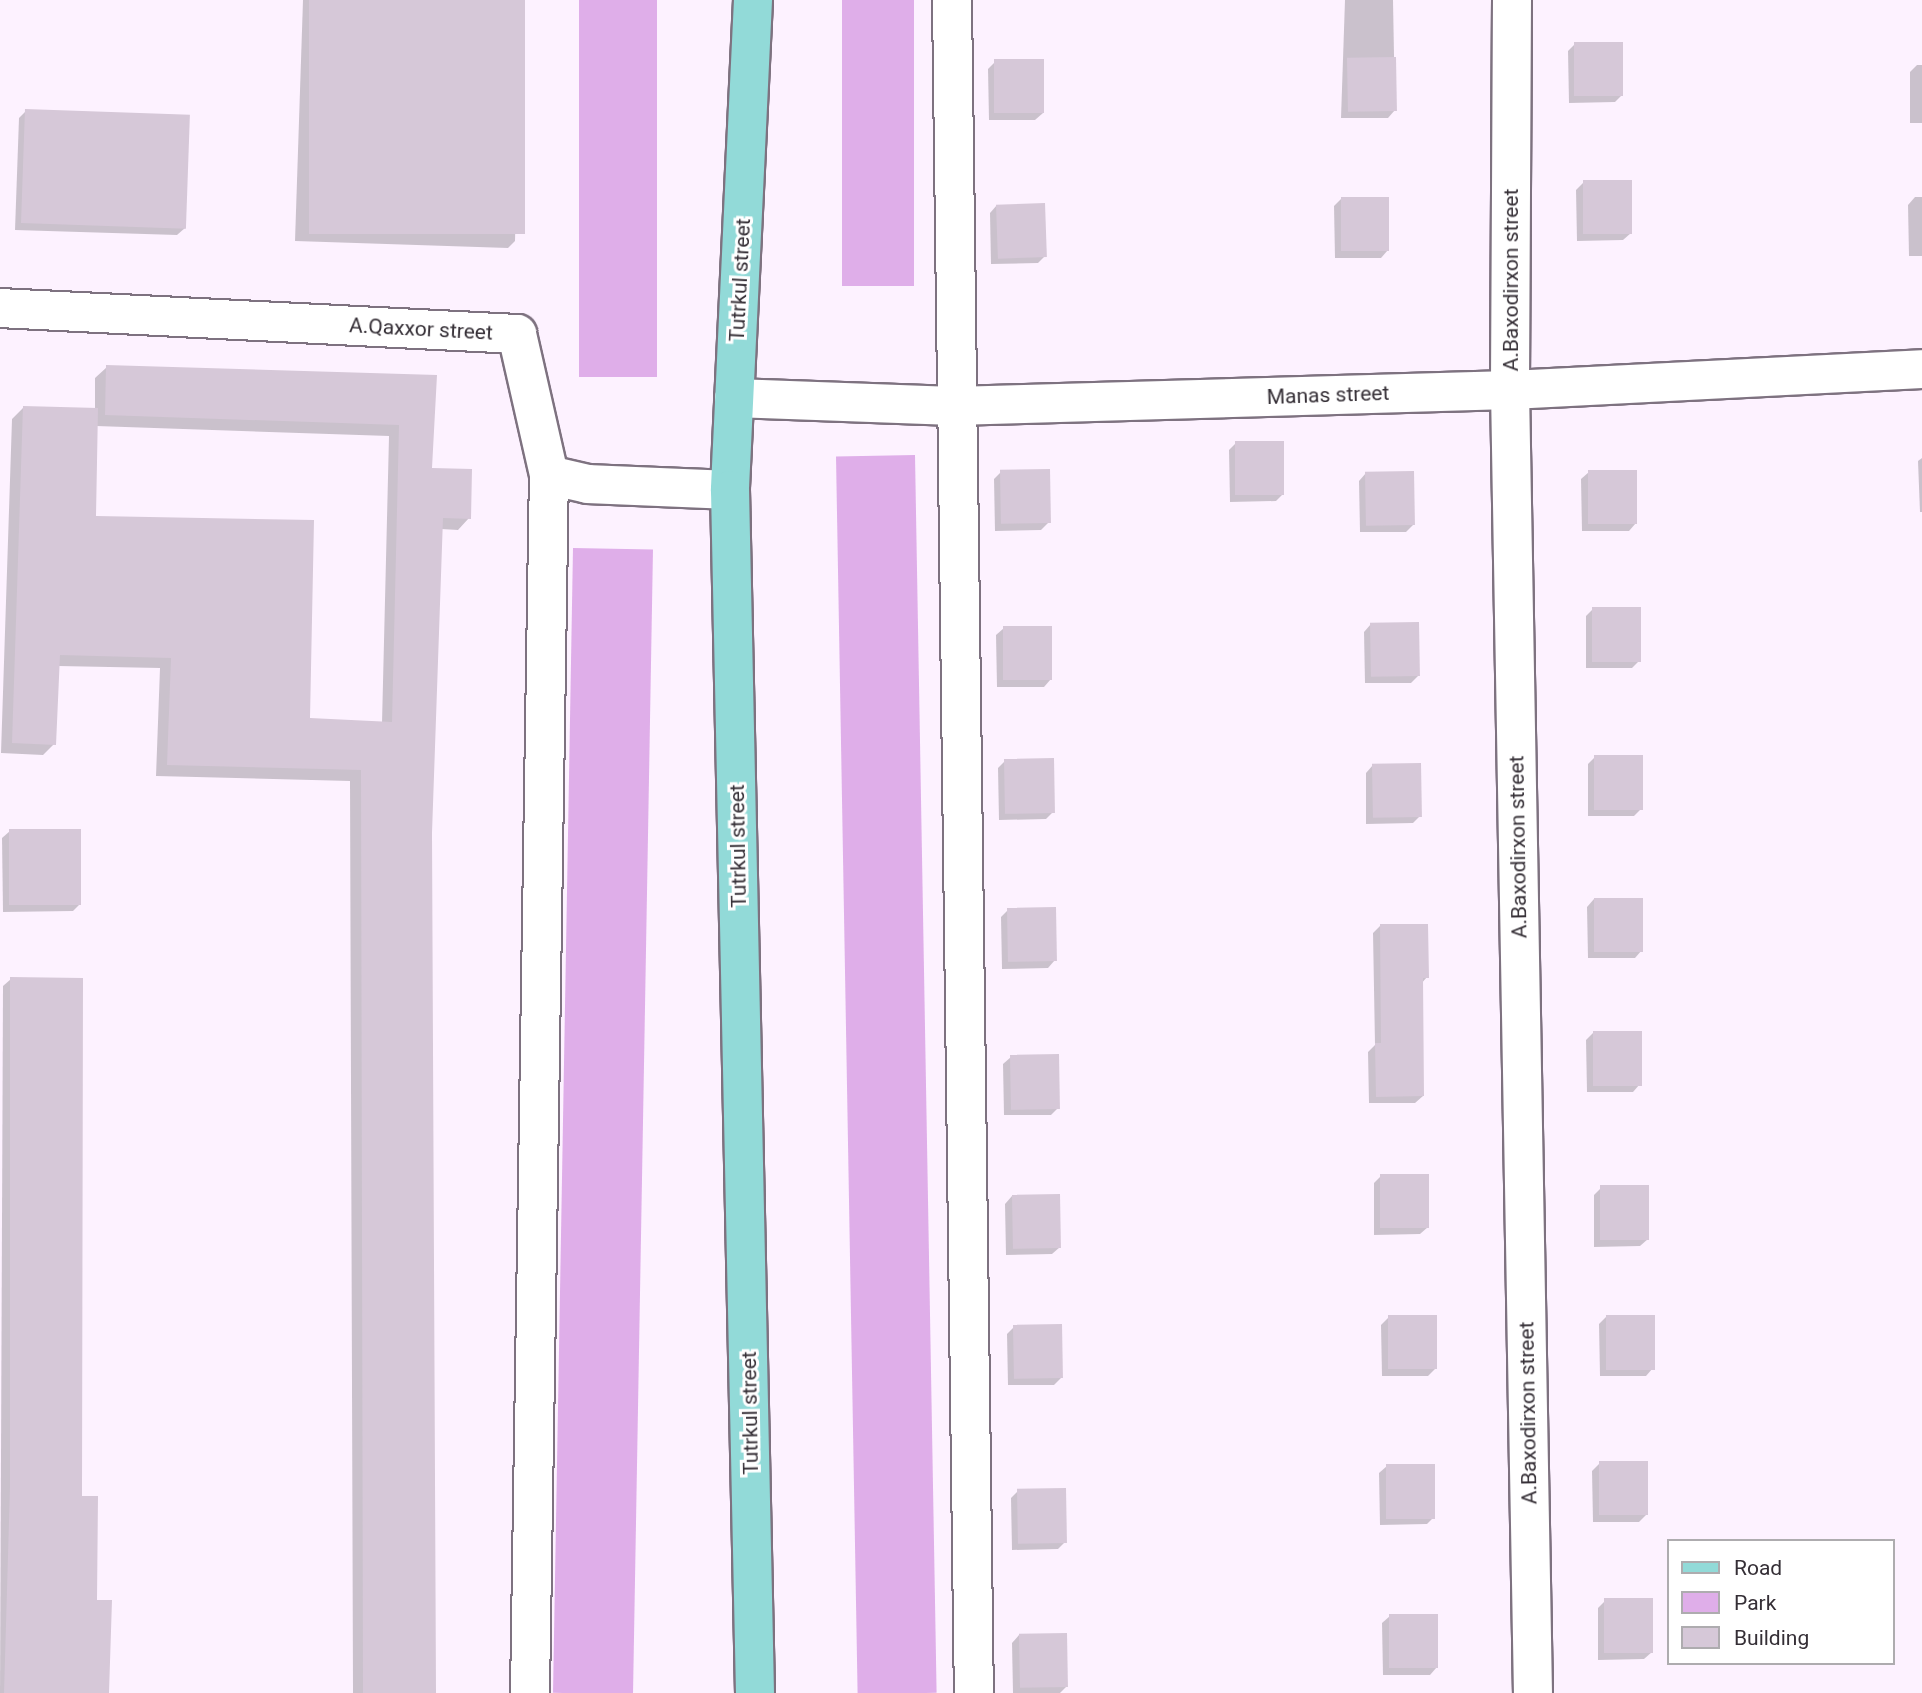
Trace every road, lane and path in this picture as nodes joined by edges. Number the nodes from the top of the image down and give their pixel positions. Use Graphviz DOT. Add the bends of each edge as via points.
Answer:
graph roads {
  1 [pos="753,0"];
  2 [pos="952,0"];
  3 [pos="1513,0"];
  4 [pos="0,308"];
  5 [pos="1922,369"];
  6 [pos="1510,390"];
  7 [pos="734,398"];
  8 [pos="954,406"];
  9 [pos="549,475"];
  10 [pos="730,490"];
  11 [pos="530,1693"];
  12 [pos="755,1693"];
  13 [pos="974,1693"];
  14 [pos="1533,1693"];
  1 -- 7 [label="main road, Tutrkul street"];
  2 -- 8 [label="street"];
  3 -- 6 [label="street, A.Baxodirxon street"];
  4 -- 9 [label="street, A.Qaxxor street" via="517,334"];
  5 -- 6 [label="street, Manas street"];
  6 -- 8 [label="street, Manas street"];
  6 -- 14 [label="street, A.Baxodirxon street"];
  7 -- 8 [label="street, Manas street"];
  7 -- 10 [label="main road, Tutrkul street"];
  8 -- 13 [label="street"];
  9 -- 10 [label="street" via="588,484"];
  9 -- 11 [label="street"];
  10 -- 12 [label="main road, Tutrkul street"];
}
